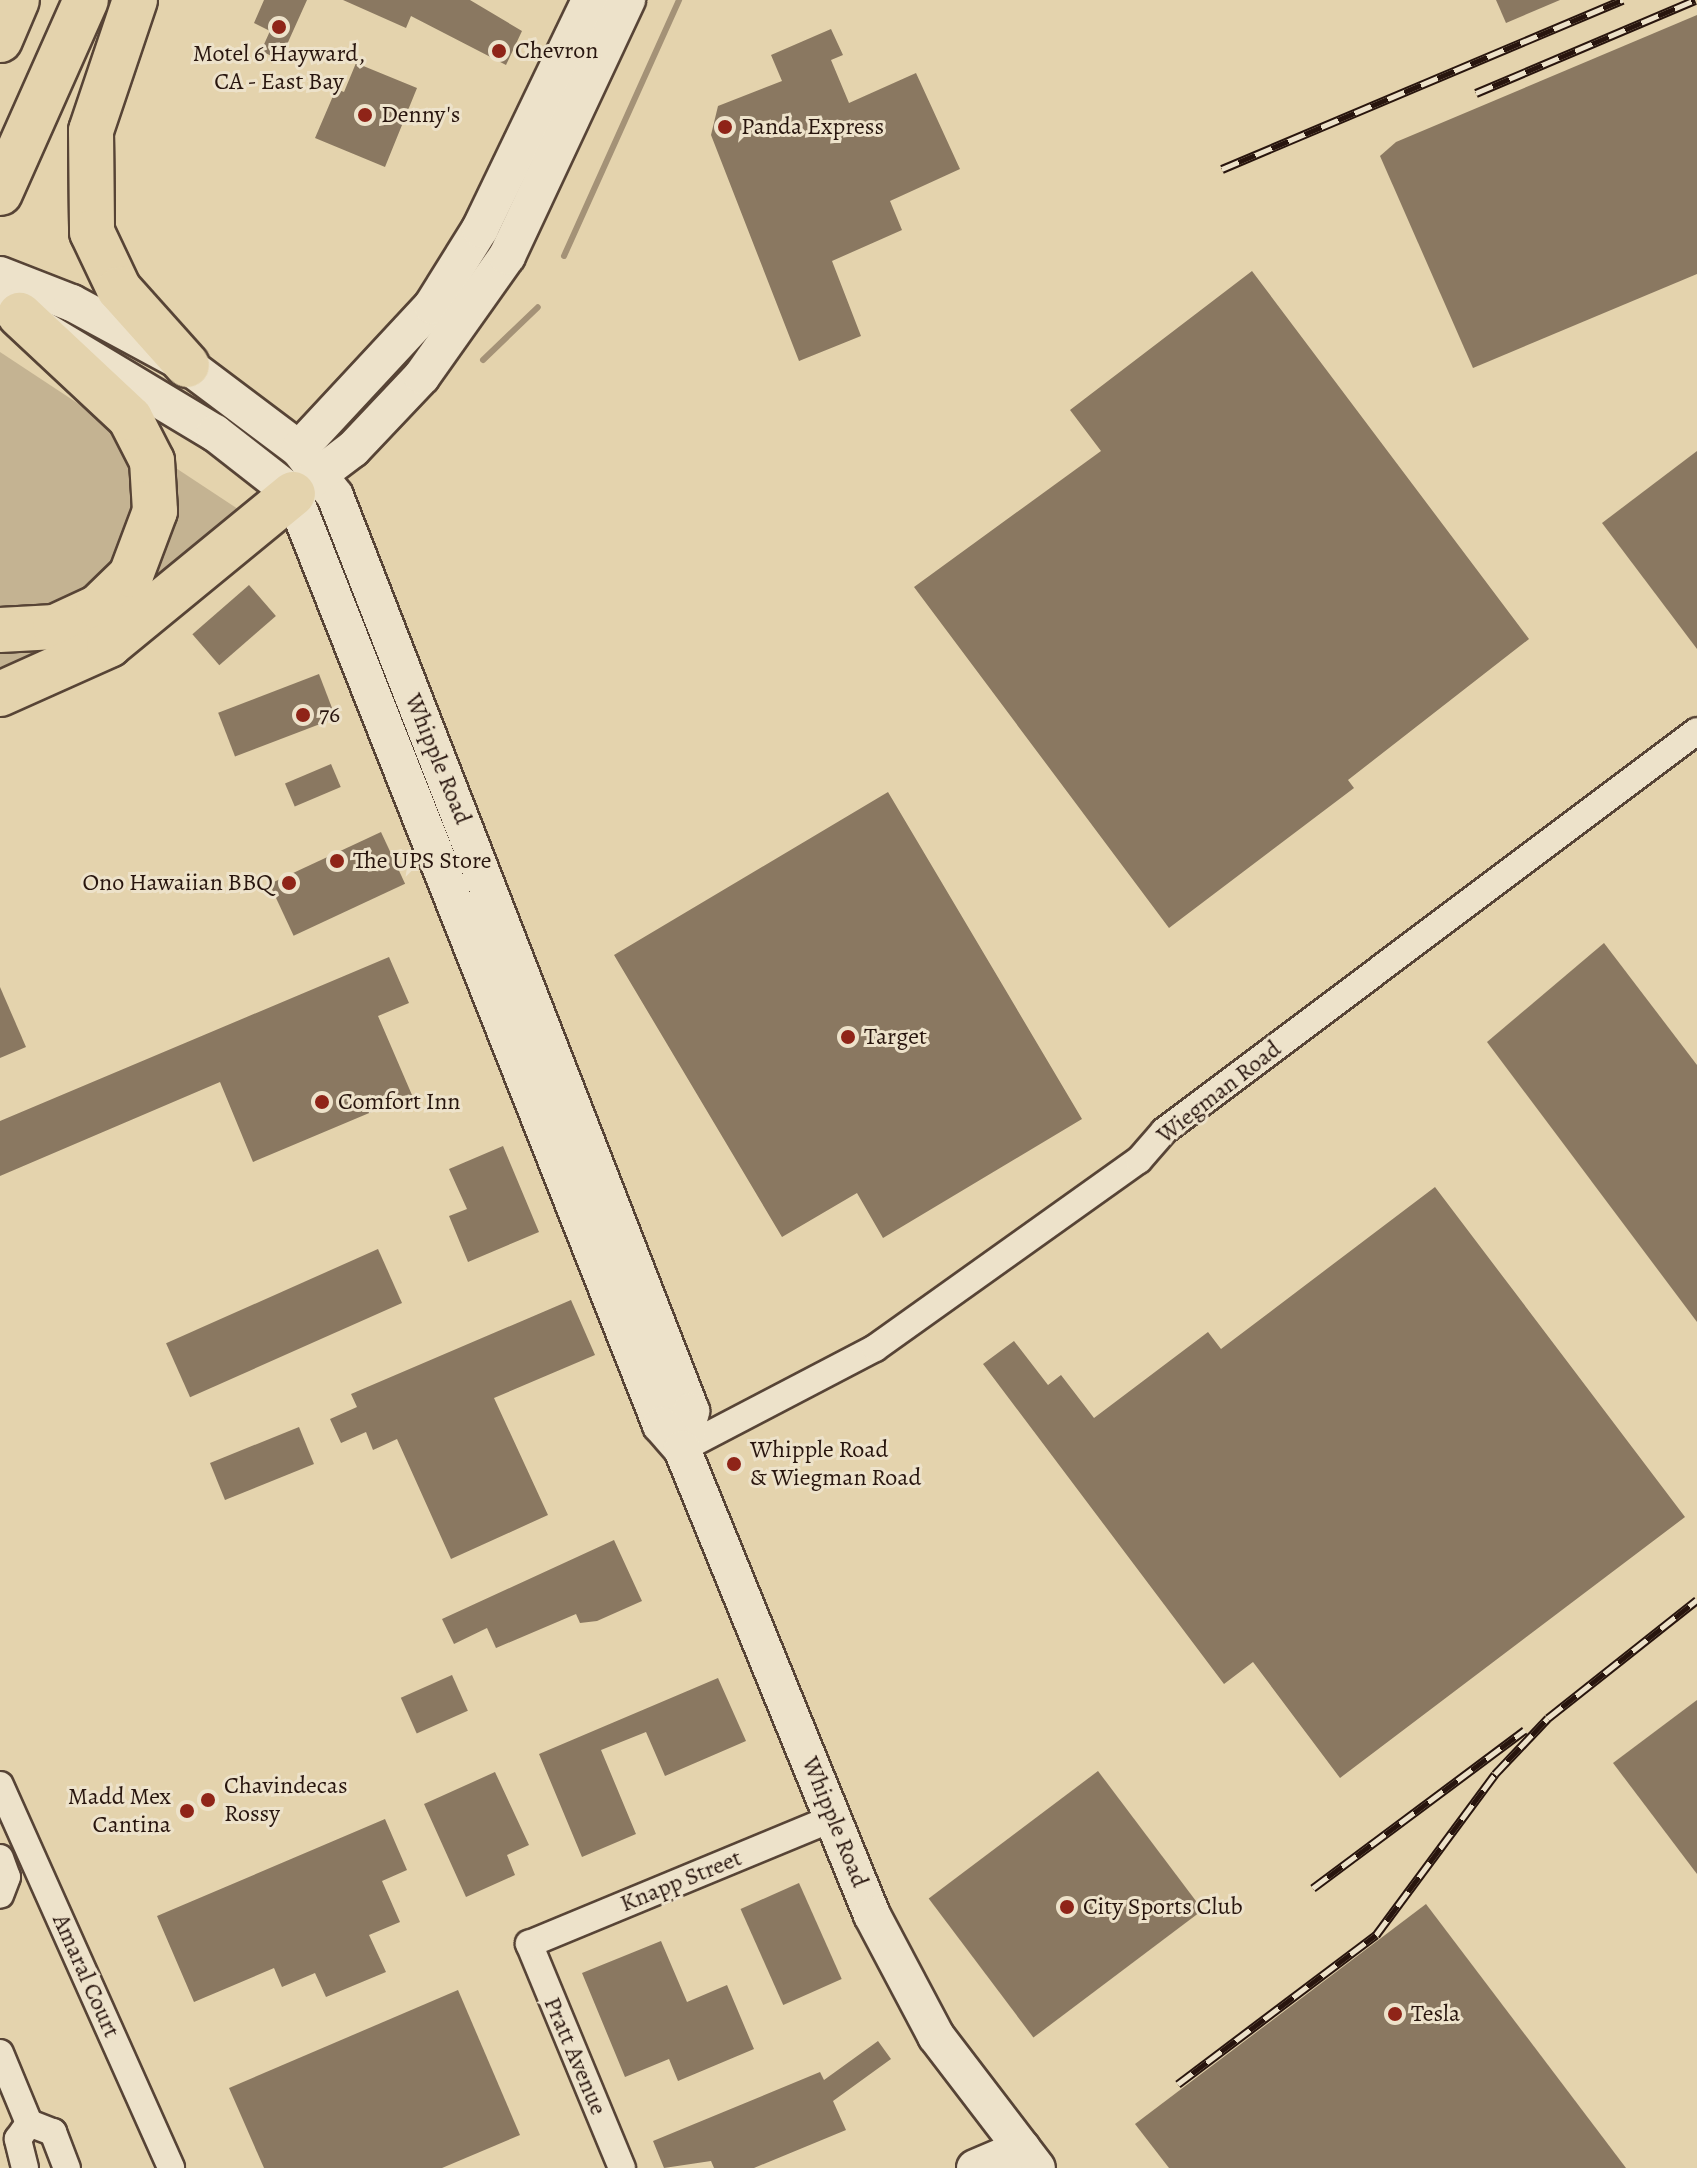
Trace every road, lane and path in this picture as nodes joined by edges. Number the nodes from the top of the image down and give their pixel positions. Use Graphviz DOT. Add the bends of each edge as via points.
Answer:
graph roads {
  1 [pos="17,0"];
  2 [pos="86,0"];
  3 [pos="135,0"];
  4 [pos="590,0"];
  5 [pos="627,0"];
  6 [pos="0,40"];
  7 [pos="0,193"];
  8 [pos="0,275"];
  9 [pos="10,309"];
  10 [pos="187,365"];
  11 [pos="305,472"];
  12 [pos="0,630"];
  13 [pos="0,694"];
  14 [pos="1697,731"];
  15 [pos="682,1449"];
  16 [pos="0,1785"];
  17 [pos="833,1818"];
  18 [pos="0,1858"];
  19 [pos="0,1895"];
  20 [pos="529,1944"];
  21 [pos="0,2053"];
  22 [pos="29,2123"];
  23 [pos="1029,2158"];
  24 [pos="25,2168"];
  25 [pos="67,2168"];
  26 [pos="171,2168"];
  27 [pos="622,2168"];
  28 [pos="975,2168"];
  1 -- 6 [label="highway"];
  2 -- 7 [label="highway"];
  3 -- 10 [label="highway" via="91,131 92,232 119,289"];
  4 -- 11 [label="main road" via="480,229 432,306"];
  5 -- 11 [label="main road" via="507,256 422,376"];
  8 -- 10 [label="main road" via="72,303"];
  9 -- 11 [label="main road, Whipple Road" via="227,441"];
  9 -- 12 [label="highway" via="130,418 152,461 155,511 131,575 98,607 55,627"];
  10 -- 11 [label="main road"];
  11 -- 13 [label="highway" via="109,645"];
  11 -- 15 [label="main road, Whipple Road" via="661,1425"];
  14 -- 15 [label="street, Wiegman Road" via="1164,1131 1139,1160 875,1348"];
  15 -- 17 [label="main road, Whipple Road"];
  16 -- 26 [label="street, Amaral Court"];
  17 -- 20 [label="street, Knapp Street"];
  17 -- 23 [label="main road, Whipple Road" via="902,1977 936,2036"];
  18 -- 19 [label="street" via="7,1877"];
  20 -- 27 [label="street, Pratt Avenue"];
  21 -- 22 [label="street"];
  22 -- 24 [label="street" via="18,2139"];
  22 -- 25 [label="street" via="53,2132"];
  23 -- 28 [label="main road"];
}
